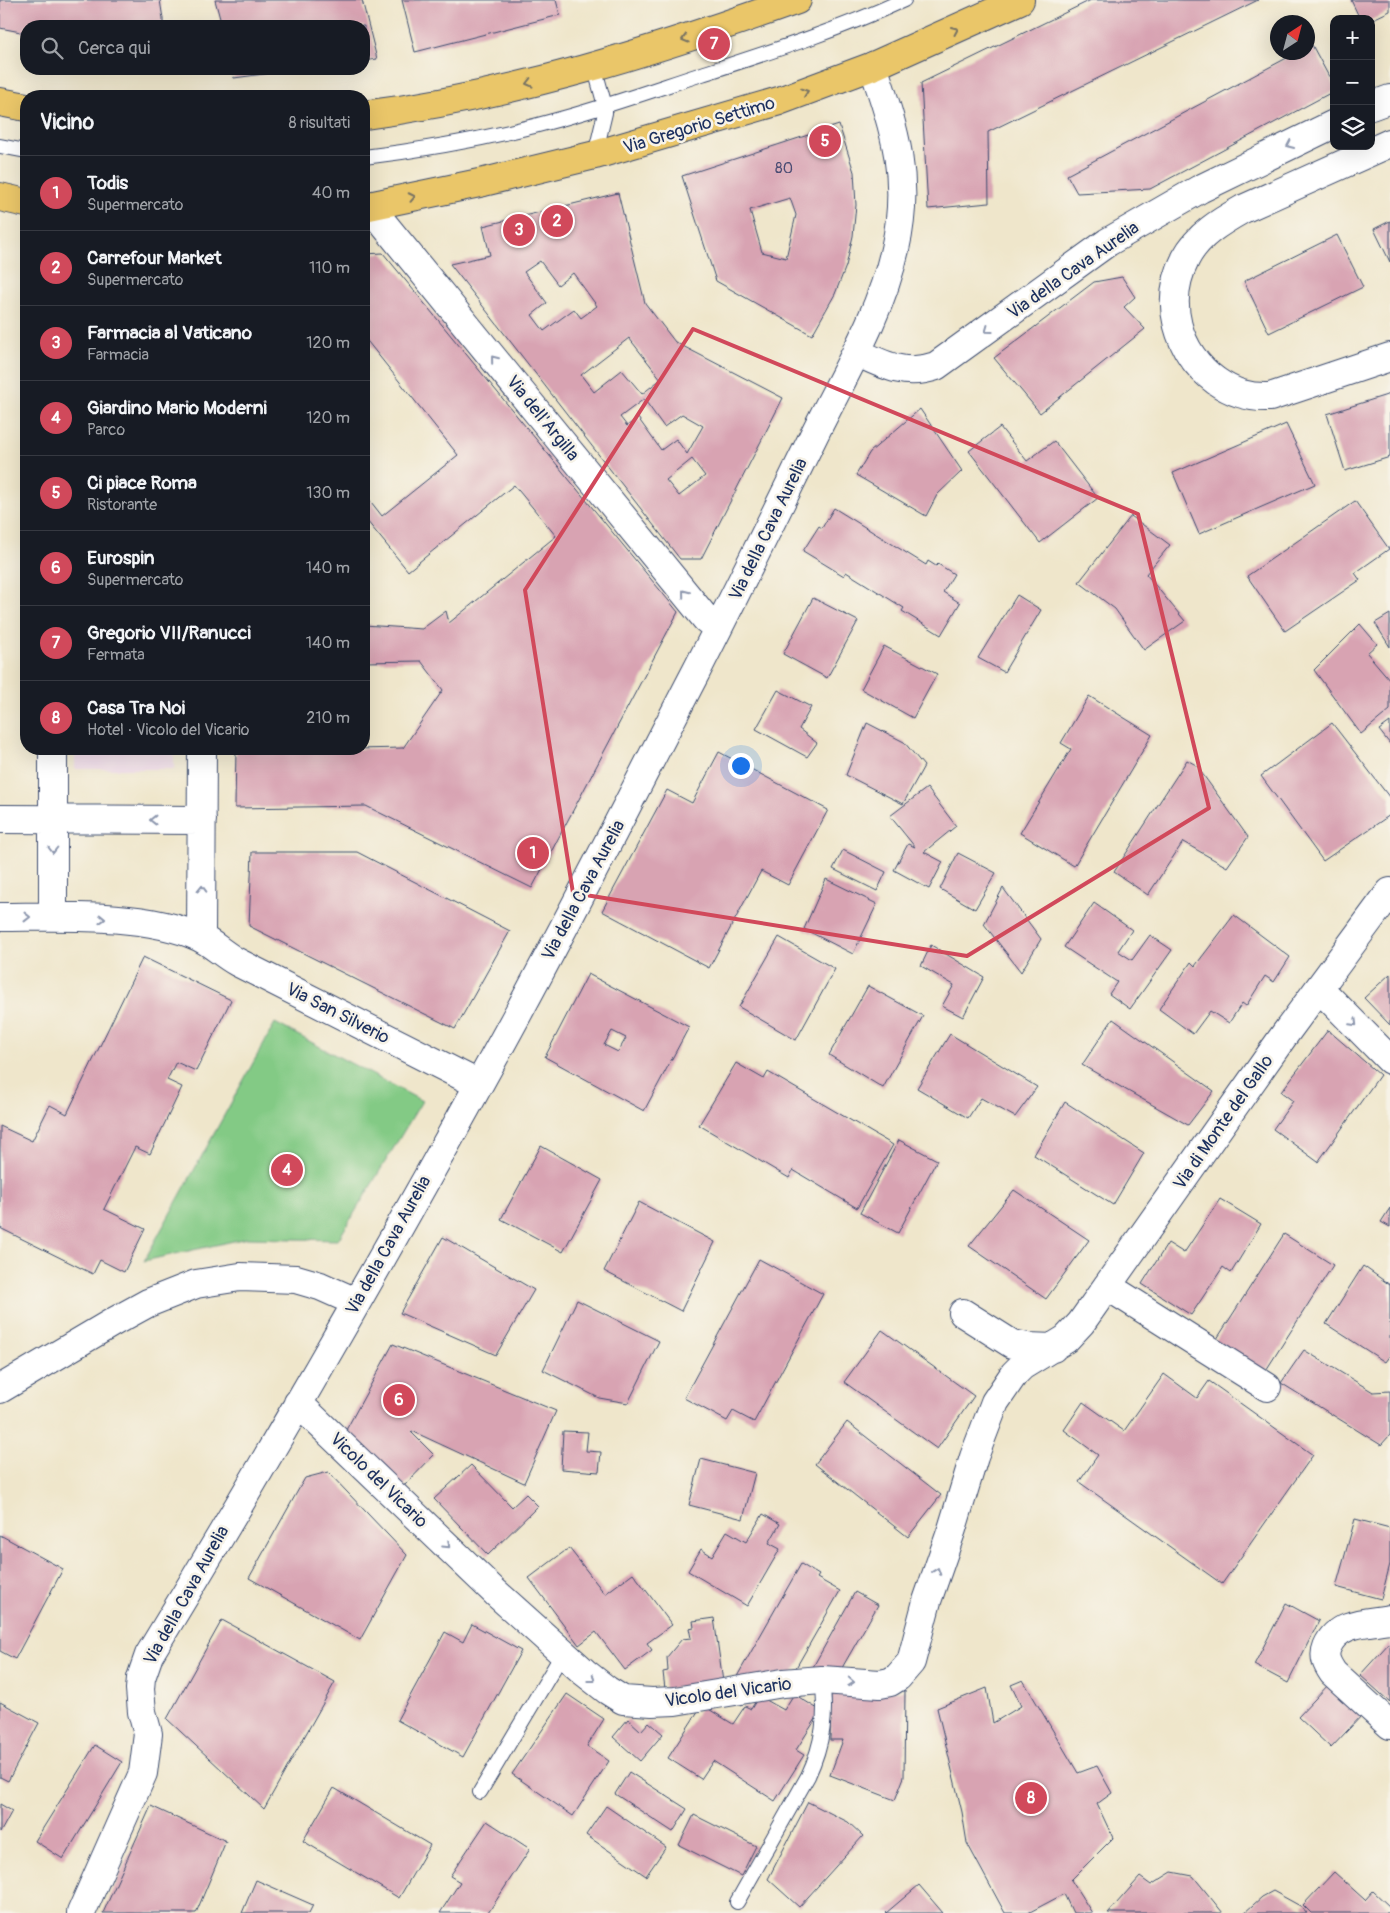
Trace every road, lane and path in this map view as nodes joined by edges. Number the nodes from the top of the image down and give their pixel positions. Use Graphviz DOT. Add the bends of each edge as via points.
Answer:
graph roads {
  1 [pos="798,0"];
  2 [pos="904,0"];
  3 [pos="1020,0"];
  4 [pos="594,66"];
  5 [pos="873,66"];
  6 [pos="1390,99"];
  7 [pos="0,102"];
  8 [pos="1374,105"];
  9 [pos="20,106"];
  10 [pos="605,106"];
  11 [pos="370,114"];
  12 [pos="1330,126"];
  13 [pos="1390,143"];
  14 [pos="0,146"];
  15 [pos="20,150"];
  16 [pos="370,156"];
  17 [pos="595,156"];
  18 [pos="0,197"];
  19 [pos="20,202"];
  20 [pos="370,205"];
  21 [pos="370,210"];
  22 [pos="856,352"];
  23 [pos="1390,357"];
  24 [pos="718,628"];
  25 [pos="53,755"];
  26 [pos="202,755"];
  27 [pos="0,819"];
  28 [pos="53,820"];
  29 [pos="202,820"];
  30 [pos="1390,892"];
  31 [pos="0,917"];
  32 [pos="53,917"];
  33 [pos="201,938"];
  34 [pos="1320,989"];
  35 [pos="1390,1060"];
  36 [pos="478,1084"];
  37 [pos="1107,1286"];
  38 [pos="356,1302"];
  39 [pos="963,1313"];
  40 [pos="1053,1348"];
  41 [pos="1267,1387"];
  42 [pos="0,1389"];
  43 [pos="298,1403"];
  44 [pos="1390,1619"];
  45 [pos="563,1654"];
  46 [pos="822,1680"];
  47 [pos="1390,1725"];
  48 [pos="480,1792"];
  49 [pos="737,1902"];
  50 [pos="81,1913"];
  1 -- 4 [label="main road, one-way" via="696,36"];
  2 -- 10 [label="lane" via="788,46"];
  5 -- 3 [label="main road, Via Gregorio Settimo, one-way"];
  4 -- 10 [label="lane"];
  4 -- 11 [label="main road, one-way" via="503,90"];
  17 -- 5 [label="main road, Via Gregorio Settimo, one-way" via="779,101"];
  5 -- 22 [label="street" via="897,145 903,202 890,268"];
  6 -- 8 [label="street"];
  7 -- 9 [label="main road"];
  10 -- 16 [label="lane" via="515,130"];
  10 -- 17 [label="lane"];
  12 -- 22 [label="street, Via della Cava Aurelia, one-way" via="1200,189 1108,242 945,362 920,371 893,369"];
  13 -- 23 [label="street" via="1222,221 1203,235 1188,254 1175,290 1181,338 1196,363 1226,387 1244,395 1270,397"];
  14 -- 15 [label="lane"];
  20 -- 17 [label="main road, Via Gregorio Settimo, one-way"];
  18 -- 19 [label="main road"];
  24 -- 21 [label="street, Via dell'Argilla, one-way" via="706,619"];
  22 -- 24 [label="street, Via della Cava Aurelia"];
  24 -- 36 [label="street, Via della Cava Aurelia" via="568,920"];
  25 -- 28 [label="street"];
  26 -- 29 [label="street"];
  27 -- 28 [label="street"];
  29 -- 28 [label="street, one-way"];
  28 -- 32 [label="street, one-way"];
  33 -- 29 [label="street, one-way"];
  30 -- 34 [label="street, Via di Monte del Gallo"];
  31 -- 32 [label="street, Via San Silverio, one-way"];
  32 -- 33 [label="street, Via San Silverio, one-way" via="136,922"];
  33 -- 36 [label="street, Via San Silverio" via="238,962"];
  34 -- 35 [label="street, one-way"];
  34 -- 37 [label="street, Via di Monte del Gallo"];
  36 -- 38 [label="street, Via della Cava Aurelia"];
  37 -- 40 [label="street, Via di Monte del Gallo" via="1074,1332"];
  37 -- 41 [label="street"];
  38 -- 42 [label="street" via="320,1286 296,1280 240,1277 196,1284 148,1303"];
  38 -- 43 [label="street, Via della Cava Aurelia"];
  39 -- 40 [label="street" via="1012,1344"];
  46 -- 40 [label="street, Vicolo del Vicario, one-way" via="880,1684 890,1682 905,1671 911,1662 926,1602 989,1412 1014,1374 1033,1358"];
  43 -- 45 [label="street, Vicolo del Vicario, one-way"];
  43 -- 50 [label="street, Via della Cava Aurelia" via="149,1655 140,1689 148,1734 143,1773"];
  44 -- 47 [label="street" via="1342,1628 1330,1640 1326,1650 1327,1664 1333,1672"];
  45 -- 46 [label="street, Vicolo del Vicario, one-way" via="607,1690 623,1700 632,1701 676,1701 783,1683"];
  45 -- 48 [label="lane"];
  46 -- 49 [label="lane" via="824,1717 816,1759"];
}
